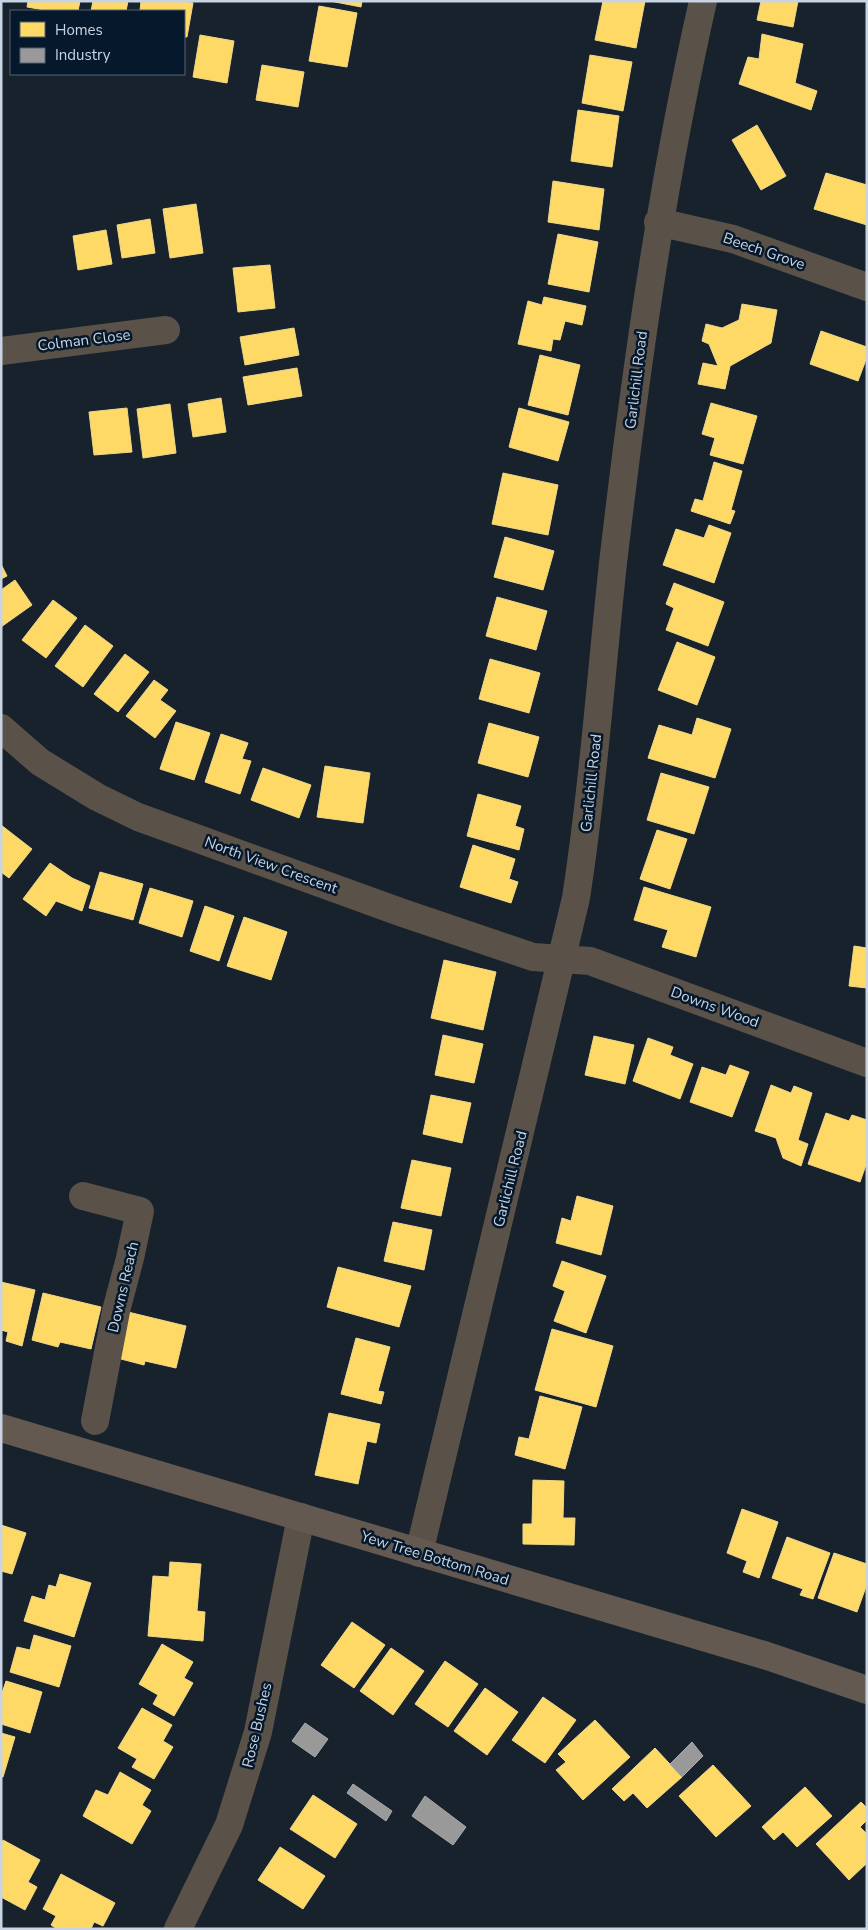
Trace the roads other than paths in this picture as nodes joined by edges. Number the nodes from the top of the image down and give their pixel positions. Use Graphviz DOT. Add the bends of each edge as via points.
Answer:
graph roads {
  1 [pos="703,1"];
  2 [pos="658,222"];
  3 [pos="867,288"];
  4 [pos="166,330"];
  5 [pos="1,351"];
  6 [pos="1,728"];
  7 [pos="561,960"];
  8 [pos="867,1063"];
  9 [pos="83,1196"];
  10 [pos="95,1421"];
  11 [pos="1,1428"];
  12 [pos="301,1516"];
  13 [pos="419,1553"];
  14 [pos="867,1690"];
  15 [pos="184,1927"];
  1 -- 2 [label="street, Garlichill Road"];
  2 -- 3 [label="street, Beech Grove" via="733,239"];
  2 -- 7 [label="street, Garlichill Road" via="614,554 587,826 576,898"];
  4 -- 5 [label="street, Colman Close"];
  6 -- 7 [label="street, North View Crescent" via="40,762 98,798 138,817 427,922 533,957"];
  7 -- 8 [label="street, Downs Wood" via="590,961"];
  7 -- 13 [label="street, Garlichill Road"];
  9 -- 10 [label="street, Downs Reach" via="140,1211 116,1311"];
  11 -- 12 [label="main road, Yew Tree Bottom Road"];
  12 -- 13 [label="main road, Yew Tree Bottom Road"];
  12 -- 15 [label="street, Rose Bushes" via="258,1732 230,1825"];
  13 -- 14 [label="main road, Yew Tree Bottom Road" via="764,1655"];
}
